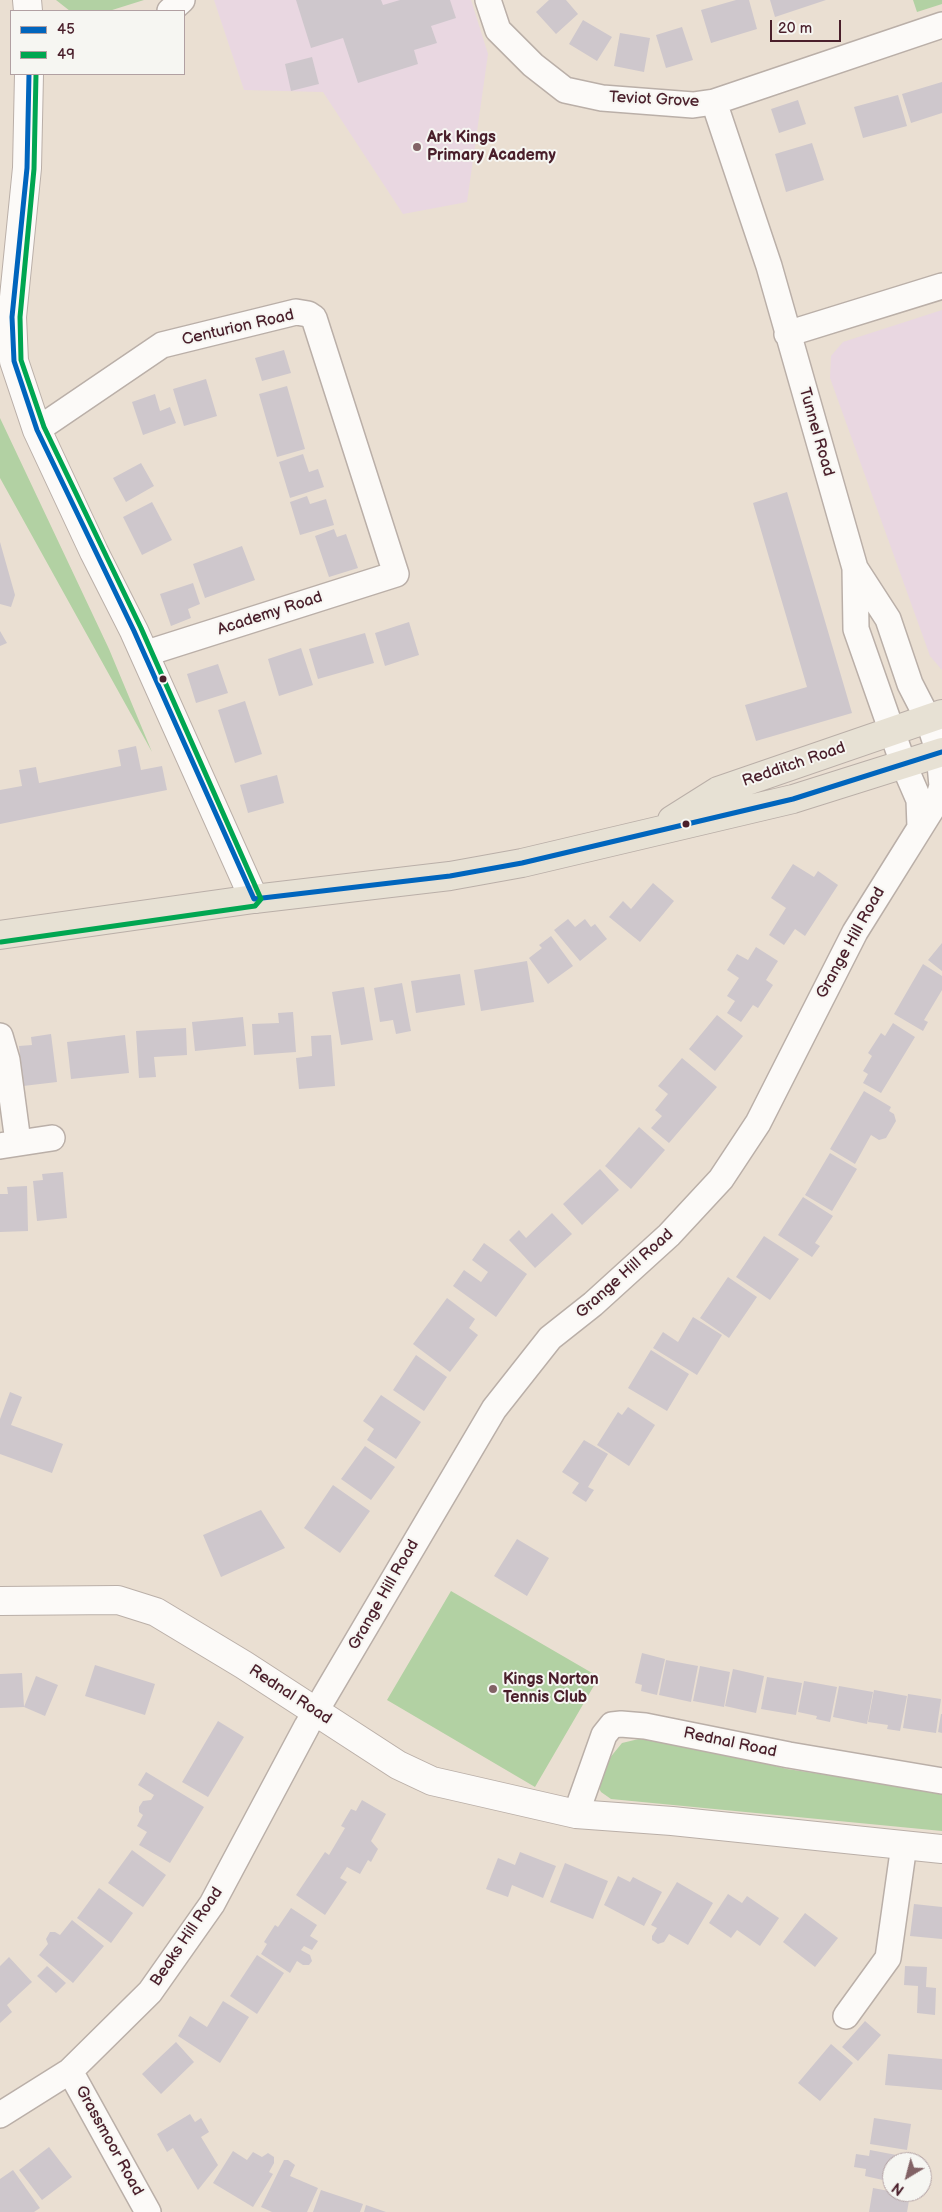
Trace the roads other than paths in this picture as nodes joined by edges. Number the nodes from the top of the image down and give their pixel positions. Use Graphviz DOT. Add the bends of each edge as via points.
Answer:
graph roads {
  1 [pos="182,0"];
  2 [pos="488,0"];
  3 [pos="171,10"];
  4 [pos="942,24"];
  5 [pos="29,75"];
  6 [pos="714,102"];
  7 [pos="942,286"];
  8 [pos="788,334"];
  9 [pos="37,430"];
  10 [pos="855,568"];
  11 [pos="396,574"];
  12 [pos="144,654"];
  13 [pos="935,717"];
  14 [pos="892,731"];
  15 [pos="941,753"];
  16 [pos="903,763"];
  17 [pos="920,827"];
  18 [pos="655,832"];
  19 [pos="254,900"];
  20 [pos="0,935"];
  21 [pos="0,1036"];
  22 [pos="52,1138"];
  23 [pos="9,1144"];
  24 [pos="0,1601"];
  25 [pos="317,1712"];
  26 [pos="942,1781"];
  27 [pos="576,1814"];
  28 [pos="904,1845"];
  29 [pos="942,1849"];
  30 [pos="846,2016"];
  31 [pos="70,2071"];
  32 [pos="0,2115"];
  33 [pos="148,2212"];
  1 -- 3 [label="street"];
  2 -- 6 [label="street, Teviot Grove" via="498,30 533,65 565,90 602,98 693,105"];
  4 -- 6 [label="street, Teviot Grove"];
  5 -- 9 [label="street" via="27,168 12,317 14,361"];
  6 -- 8 [label="street, Tunnel Road"];
  7 -- 8 [label="street"];
  8 -- 10 [label="street, Tunnel Road"];
  9 -- 11 [label="street, Centurion Road" via="162,346 296,312 308,314 314,318"];
  9 -- 12 [label="street"];
  10 -- 13 [label="street, Tunnel Road" via="888,619 910,684"];
  10 -- 14 [label="street" via="856,629"];
  11 -- 12 [label="street, Academy Road"];
  12 -- 19 [label="street"];
  13 -- 14 [label="highway, Redditch Road"];
  13 -- 15 [label="street, Tunnel Road"];
  14 -- 16 [label="street"];
  14 -- 18 [label="highway, Redditch Road" via="718,792"];
  15 -- 16 [label="highway, Redditch Road"];
  15 -- 17 [label="street, Grange Hill Road" via="942,786 938,799"];
  16 -- 17 [label="street" via="919,800"];
  16 -- 18 [label="highway, Redditch Road" via="793,799"];
  17 -- 25 [label="street, Grange Hill Road" via="855,932 758,1123 720,1179 669,1235 550,1338 504,1395"];
  18 -- 19 [label="highway, Redditch Road" via="450,876"];
  19 -- 20 [label="highway, Redditch Road"];
  21 -- 23 [label="street" via="7,1060"];
  22 -- 23 [label="street"];
  24 -- 25 [label="street, Rednal Road" via="118,1600 156,1612"];
  25 -- 27 [label="street, Rednal Road" via="398,1765 432,1781"];
  25 -- 31 [label="street, Beaks Hill Road" via="212,1904 150,1992"];
  26 -- 27 [label="street, Rednal Road" via="621,1724 612,1725 604,1736"];
  27 -- 28 [label="street, Rednal Road"];
  28 -- 29 [label="street, Rednal Road"];
  28 -- 30 [label="street" via="888,1958"];
  31 -- 32 [label="street, Beaks Hill Road"];
  31 -- 33 [label="street, Grassmoor Road"];
}
